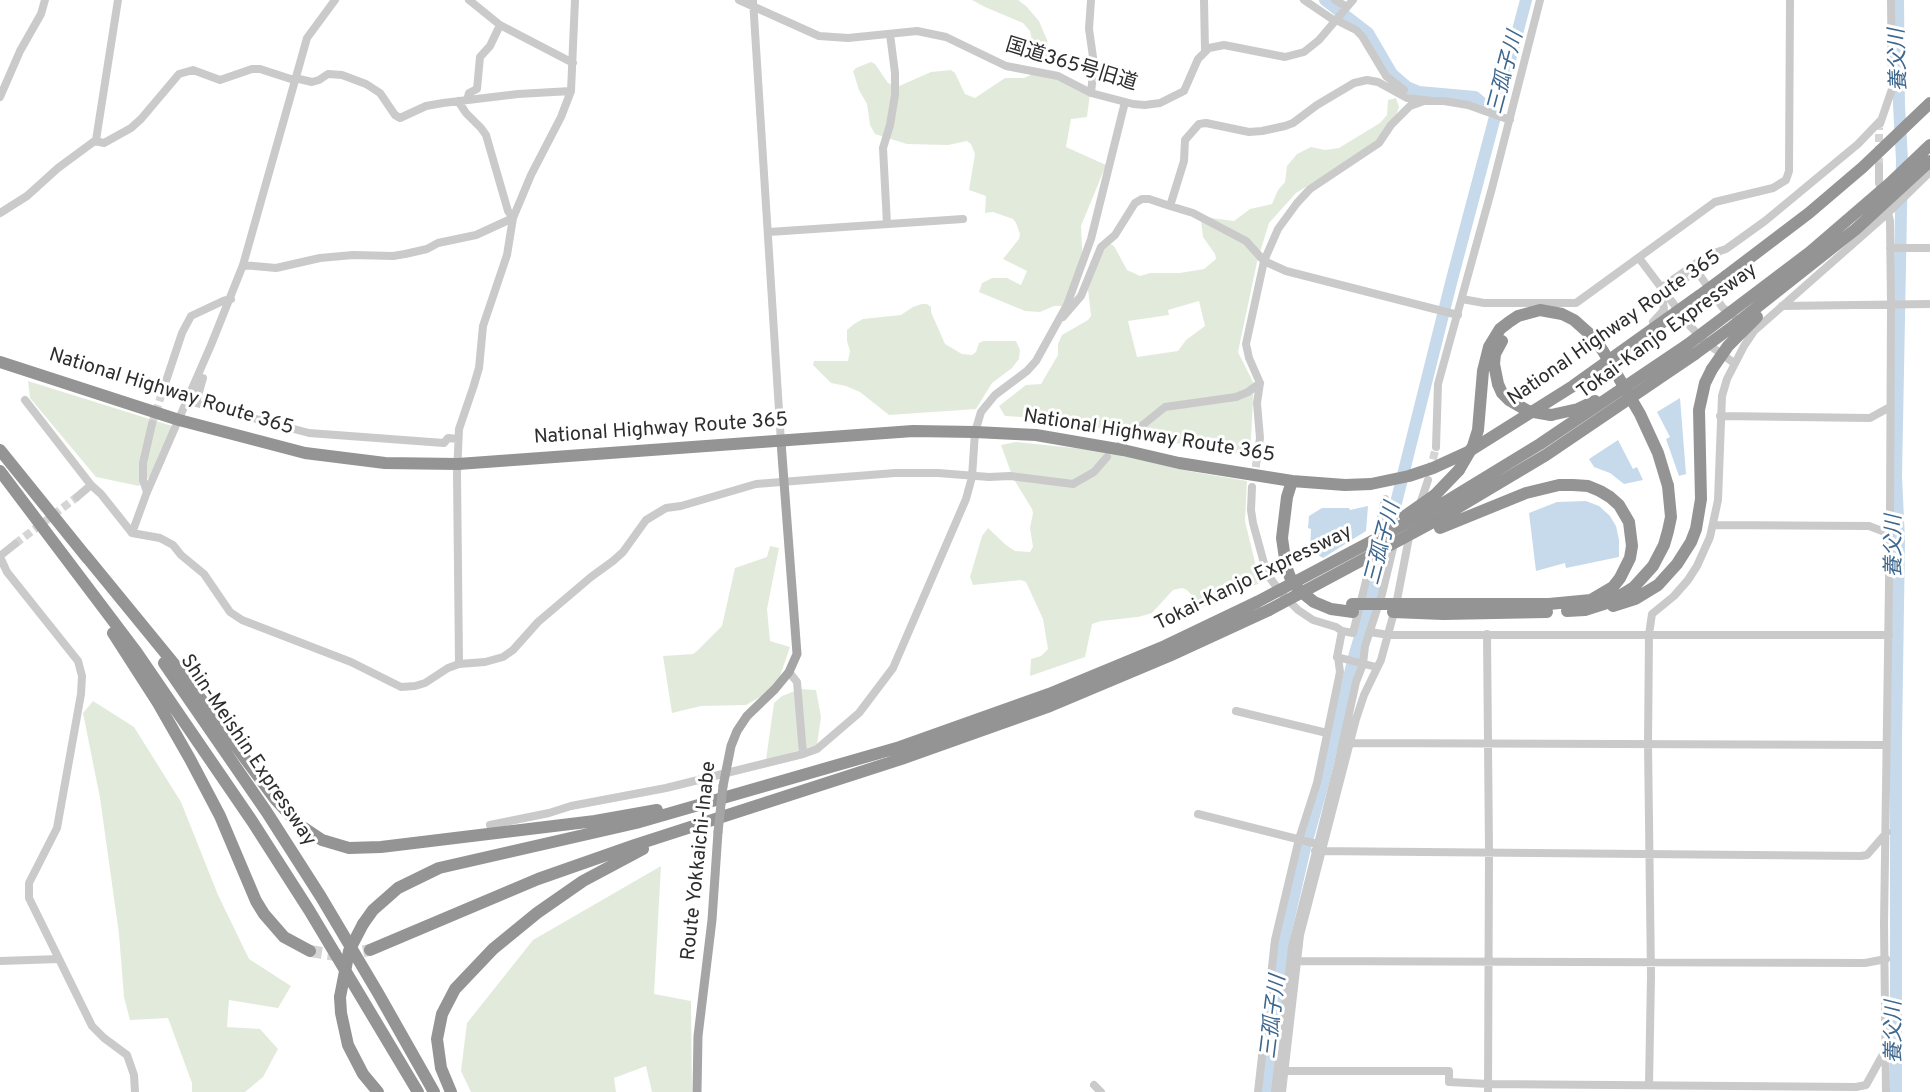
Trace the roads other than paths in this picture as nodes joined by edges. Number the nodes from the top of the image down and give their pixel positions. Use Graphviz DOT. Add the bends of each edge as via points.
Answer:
graph roads {
  1 [pos="45,0"];
  2 [pos="118,0"];
  3 [pos="335,0"];
  4 [pos="469,0"];
  5 [pos="575,0"];
  6 [pos="739,0"];
  7 [pos="1091,0"];
  8 [pos="1204,0"];
  9 [pos="1304,0"];
  10 [pos="1335,0"];
  11 [pos="1540,0"];
  12 [pos="1790,0"];
  13 [pos="1892,0"];
  14 [pos="753,4"];
  15 [pos="1349,5"];
  16 [pos="1336,20"];
  17 [pos="500,25"];
  18 [pos="890,34"];
  19 [pos="1205,50"];
  20 [pos="573,63"];
  21 [pos="294,80"];
  22 [pos="571,91"];
  23 [pos="1091,93"];
  24 [pos="0,97"];
  25 [pos="467,100"];
  26 [pos="1433,100"];
  27 [pos="458,101"];
  28 [pos="1125,102"];
  29 [pos="1930,104"];
  30 [pos="1507,119"];
  31 [pos="95,141"];
  32 [pos="1930,145"];
  33 [pos="1930,162"];
  34 [pos="1879,166"];
  35 [pos="1930,172"];
  36 [pos="1170,206"];
  37 [pos="0,213"];
  38 [pos="1888,213"];
  39 [pos="513,218"];
  40 [pos="963,219"];
  41 [pos="887,224"];
  42 [pos="1856,229"];
  43 [pos="769,232"];
  44 [pos="1892,248"];
  45 [pos="1930,248"];
  46 [pos="1726,249"];
  47 [pos="1639,258"];
  48 [pos="1264,261"];
  49 [pos="243,265"];
  50 [pos="1696,270"];
  51 [pos="1671,282"];
  52 [pos="1661,288"];
  53 [pos="231,299"];
  54 [pos="1462,299"];
  55 [pos="1892,304"];
  56 [pos="1930,304"];
  57 [pos="1782,306"];
  58 [pos="1678,312"];
  59 [pos="1458,315"];
  60 [pos="1060,321"];
  61 [pos="1754,332"];
  62 [pos="1689,347"];
  63 [pos="1624,350"];
  64 [pos="0,362"];
  65 [pos="1734,363"];
  66 [pos="203,378"];
  67 [pos="1260,383"];
  68 [pos="162,393"];
  69 [pos="25,400"];
  70 [pos="1890,407"];
  71 [pos="1720,416"];
  72 [pos="179,420"];
  73 [pos="152,424"];
  74 [pos="975,432"];
  75 [pos="1134,432"];
  76 [pos="458,439"];
  77 [pos="781,442"];
  78 [pos="1436,447"];
  79 [pos="0,450"];
  80 [pos="1257,452"];
  81 [pos="1107,457"];
  82 [pos="458,464"];
  83 [pos="0,471"];
  84 [pos="972,477"];
  85 [pos="784,480"];
  86 [pos="1428,480"];
  87 [pos="1292,481"];
  88 [pos="91,485"];
  89 [pos="12,487"];
  90 [pos="1252,487"];
  91 [pos="1664,487"];
  92 [pos="147,492"];
  93 [pos="77,497"];
  94 [pos="1385,499"];
  95 [pos="1437,500"];
  96 [pos="1398,524"];
  97 [pos="1439,524"];
  98 [pos="1714,525"];
  99 [pos="132,533"];
  100 [pos="1890,534"];
  101 [pos="15,544"];
  102 [pos="85,555"];
  103 [pos="0,556"];
  104 [pos="1397,600"];
  105 [pos="1588,605"];
  106 [pos="1387,611"];
  107 [pos="1342,631"];
  108 [pos="1370,632"];
  109 [pos="1389,634"];
  110 [pos="1487,634"];
  111 [pos="1650,634"];
  112 [pos="1888,635"];
  113 [pos="1341,658"];
  114 [pos="459,664"];
  115 [pos="1362,664"];
  116 [pos="1376,667"];
  117 [pos="789,672"];
  118 [pos="1236,711"];
  119 [pos="1327,732"];
  120 [pos="1349,743"];
  121 [pos="1488,743"];
  122 [pos="1648,744"];
  123 [pos="1887,745"];
  124 [pos="803,753"];
  125 [pos="724,774"];
  126 [pos="743,793"];
  127 [pos="747,808"];
  128 [pos="1198,814"];
  129 [pos="490,825"];
  130 [pos="1887,831"];
  131 [pos="1299,839"];
  132 [pos="1318,849"];
  133 [pos="1489,852"];
  134 [pos="1648,853"];
  135 [pos="370,950"];
  136 [pos="310,951"];
  137 [pos="59,959"];
  138 [pos="1886,959"];
  139 [pos="0,961"];
  140 [pos="1296,961"];
  141 [pos="1488,962"];
  142 [pos="1650,962"];
  143 [pos="1887,1048"];
  144 [pos="1284,1071"];
  145 [pos="1094,1085"];
  146 [pos="1649,1085"];
  147 [pos="1488,1088"];
  148 [pos="1706,1089"];
  149 [pos="1820,1089"];
  150 [pos="135,1092"];
  151 [pos="378,1092"];
  152 [pos="418,1092"];
  153 [pos="434,1092"];
  154 [pos="451,1092"];
  155 [pos="697,1092"];
  156 [pos="1101,1092"];
  157 [pos="1258,1092"];
  158 [pos="1275,1092"];
  159 [pos="1282,1092"];
  160 [pos="1886,1092"];
  1 -- 24 [label="street"];
  2 -- 31 [label="street"];
  3 -- 21 [label="street" via="307,38"];
  4 -- 17 [label="street"];
  5 -- 20 [label="street"];
  6 -- 14 [label="street, 国道365号旧道"];
  7 -- 23 [label="street"];
  8 -- 19 [label="street"];
  9 -- 16 [label="street"];
  10 -- 15 [label="street"];
  11 -- 30 [label="street"];
  12 -- 47 [label="street" via="1786,180 1773,188 1715,202"];
  13 -- 46 [label="street" via="1892,88 1880,125"];
  14 -- 18 [label="street, 国道365号旧道" via="819,36"];
  14 -- 43 [label="street"];
  15 -- 16 [label="street"];
  16 -- 19 [label="street" via="1313,46 1295,55 1279,56 1224,45"];
  16 -- 26 [label="street" via="1362,36 1394,84 1414,96"];
  17 -- 20 [label="street"];
  17 -- 25 [label="street" via="480,57 477,89 469,93"];
  18 -- 23 [label="street, 国道365号旧道" via="917,31 946,37 1006,66 1058,76"];
  18 -- 41 [label="street" via="895,95 883,148"];
  19 -- 28 [label="street, 国道365号旧道" via="1181,94 1153,104"];
  20 -- 22 [label="street"];
  21 -- 27 [label="street" via="312,82 328,74 342,75 380,93 400,118 426,106"];
  21 -- 31 [label="street" via="260,69 220,80 187,71 179,74 131,128 104,143"];
  21 -- 49 [label="street"];
  22 -- 25 [label="street"];
  22 -- 39 [label="street"];
  23 -- 28 [label="street, 国道365号旧道"];
  25 -- 27 [label="street"];
  26 -- 30 [label="street" via="1467,105"];
  26 -- 36 [label="street" via="1407,98 1367,80 1354,83 1293,123 1278,128 1249,132 1199,124 1185,140 1184,161"];
  26 -- 48 [label="street" via="1410,106 1378,143 1310,189 1278,229"];
  27 -- 39 [label="street" via="486,135"];
  28 -- 60 [label="street" via="1091,239"];
  29 -- 58 [label="highway, National Highway Route 365, bridge" via="1805,216"];
  30 -- 54 [label="street"];
  31 -- 37 [label="street"];
  32 -- 62 [label="highway, Tokai-Kanjo Expressway, bridge" via="1850,218"];
  33 -- 42 [label="highway, Tokai-Kanjo Expressway, bridge"];
  34 -- 38 [label="street" via="1879,183"];
  35 -- 38 [label="street"];
  36 -- 48 [label="street" via="1193,213 1246,241"];
  36 -- 60 [label="street" via="1149,199 1135,203 1115,235 1101,247 1081,296"];
  38 -- 44 [label="street"];
  38 -- 57 [label="street"];
  39 -- 49 [label="street" via="476,235 405,254 320,258 276,268"];
  39 -- 76 [label="street" via="507,255 483,326 479,368"];
  40 -- 41 [label="street"];
  41 -- 43 [label="street"];
  42 -- 62 [label="highway, Tokai-Kanjo Expressway, bridge" via="1732,327"];
  42 -- 105 [label="highway, bridge" via="1739,333 1712,369 1699,410 1698,521 1691,542 1668,575 1647,592 1618,605"];
  43 -- 77 [label="street"];
  44 -- 45 [label="street"];
  44 -- 55 [label="street"];
  46 -- 50 [label="street"];
  46 -- 51 [label="street" via="1708,255"];
  47 -- 52 [label="street"];
  47 -- 54 [label="street" via="1576,303 1484,303"];
  48 -- 59 [label="street"];
  48 -- 67 [label="street" via="1246,344"];
  49 -- 53 [label="street"];
  50 -- 51 [label="street" via="1681,282"];
  50 -- 61 [label="street" via="1724,308"];
  51 -- 52 [label="street"];
  52 -- 58 [label="street"];
  52 -- 63 [label="street" via="1665,303 1662,314"];
  53 -- 68 [label="street" via="190,316"];
  53 -- 72 [label="street"];
  54 -- 59 [label="street"];
  55 -- 56 [label="street"];
  55 -- 57 [label="street"];
  55 -- 70 [label="street"];
  57 -- 61 [label="street"];
  58 -- 63 [label="highway, National Highway Route 365"];
  58 -- 65 [label="street" via="1705,342"];
  59 -- 78 [label="street" via="1438,384"];
  60 -- 74 [label="street" via="1036,361 981,412"];
  61 -- 65 [label="street"];
  62 -- 91 [label="highway, bridge" via="1590,403 1551,415 1518,407 1502,393 1495,375 1496,354 1512,329 1530,320 1560,322 1580,335 1615,383 1634,418"];
  62 -- 95 [label="highway, Tokai-Kanjo Expressway" via="1540,444"];
  62 -- 97 [label="highway, Tokai-Kanjo Expressway" via="1546,455"];
  63 -- 87 [label="highway, National Highway Route 365" via="1468,452 1433,468 1392,480 1345,485"];
  64 -- 72 [label="highway, National Highway Route 365"];
  65 -- 71 [label="street" via="1722,396"];
  66 -- 76 [label="street" via="196,403 309,433 444,443 448,438"];
  67 -- 75 [label="street" via="1236,397 1165,407"];
  67 -- 80 [label="street"];
  69 -- 88 [label="street"];
  70 -- 71 [label="street" via="1870,418"];
  70 -- 100 [label="street"];
  71 -- 98 [label="street"];
  72 -- 82 [label="highway, National Highway Route 365" via="305,453 385,463"];
  72 -- 92 [label="street"];
  73 -- 92 [label="street" via="143,463"];
  74 -- 77 [label="highway, National Highway Route 365" via="913,431"];
  74 -- 84 [label="street"];
  74 -- 87 [label="highway, National Highway Route 365" via="1036,435"];
  76 -- 82 [label="street"];
  77 -- 82 [label="highway, National Highway Route 365"];
  77 -- 85 [label="main road, Route Yokkaichi-Inabe"];
  79 -- 102 [label="highway, Shin-Meishin Expressway"];
  81 -- 84 [label="street" via="1094,472 1073,484 1010,476"];
  82 -- 114 [label="street"];
  83 -- 89 [label="highway, Shin-Meishin Expressway"];
  84 -- 85 [label="street" via="895,473"];
  84 -- 124 [label="street" via="893,668 859,713 817,749"];
  85 -- 114 [label="street" via="756,484 654,514 618,557 538,622 513,650 485,662"];
  85 -- 117 [label="main road, Route Yokkaichi-Inabe" via="797,654"];
  86 -- 104 [label="street" via="1411,529"];
  87 -- 106 [label="highway" via="1282,538 1290,578 1314,602 1331,609"];
  88 -- 93 [label="street"];
  88 -- 99 [label="street"];
  89 -- 136 [label="highway" via="112,631 174,730 220,816 264,914 284,937"];
  89 -- 152 [label="highway, Shin-Meishin Expressway" via="135,650 252,821"];
  90 -- 107 [label="street" via="1253,523 1267,574 1298,610"];
  91 -- 95 [label="highway, bridge" via="1658,453 1603,351 1574,320 1540,310 1509,322 1489,347 1473,446"];
  91 -- 105 [label="highway" via="1671,517 1664,545 1653,566 1622,596"];
  92 -- 99 [label="street"];
  94 -- 107 [label="street" via="1353,633"];
  95 -- 126 [label="highway, Tokai-Kanjo Expressway, bridge" via="1315,572 1165,646 987,717"];
  96 -- 108 [label="street"];
  97 -- 105 [label="highway" via="1542,488 1573,485 1600,491 1624,512 1632,546 1620,578"];
  97 -- 127 [label="highway, Tokai-Kanjo Expressway, bridge" via="1296,598 1050,706"];
  98 -- 100 [label="street" via="1869,526"];
  98 -- 111 [label="street" via="1706,550 1688,580 1652,614"];
  99 -- 114 [label="street" via="160,538 172,545 204,574 230,612 242,620 351,662 401,687 415,687"];
  100 -- 112 [label="street"];
  101 -- 103 [label="street"];
  102 -- 126 [label="highway" via="184,676 286,812 310,833 335,845 381,847 538,828"];
  102 -- 153 [label="highway, Shin-Meishin Expressway" via="266,811 361,964"];
  103 -- 137 [label="street" via="7,572 78,661 82,676 57,828 28,890"];
  105 -- 106 [label="highway" via="1461,614"];
  106 -- 109 [label="street"];
  107 -- 113 [label="street"];
  108 -- 109 [label="street"];
  108 -- 115 [label="street"];
  109 -- 110 [label="street"];
  109 -- 116 [label="street"];
  110 -- 111 [label="street"];
  110 -- 121 [label="street"];
  111 -- 112 [label="street"];
  111 -- 122 [label="street"];
  112 -- 123 [label="street"];
  113 -- 115 [label="street"];
  113 -- 119 [label="street"];
  115 -- 116 [label="street"];
  115 -- 132 [label="street"];
  116 -- 120 [label="street"];
  117 -- 124 [label="street" via="797,682"];
  117 -- 125 [label="main road, Route Yokkaichi-Inabe" via="742,723"];
  118 -- 119 [label="street"];
  119 -- 131 [label="street" via="1317,783"];
  120 -- 121 [label="street"];
  120 -- 132 [label="street"];
  121 -- 122 [label="street"];
  121 -- 133 [label="street"];
  122 -- 123 [label="street"];
  122 -- 134 [label="street"];
  123 -- 130 [label="street"];
  124 -- 125 [label="street"];
  125 -- 129 [label="street"];
  125 -- 155 [label="main road, Route Yokkaichi-Inabe, bridge" via="698,1036"];
  126 -- 151 [label="highway, bridge" via="636,823 439,868 398,888 363,924 349,951 340,997 348,1045"];
  127 -- 135 [label="highway" via="538,879"];
  127 -- 154 [label="highway" via="605,868 545,907 493,949 455,989 438,1026 438,1053"];
  128 -- 131 [label="street"];
  130 -- 134 [label="street" via="1867,855"];
  130 -- 138 [label="street"];
  131 -- 132 [label="street"];
  131 -- 157 [label="street" via="1275,940"];
  132 -- 133 [label="street"];
  132 -- 140 [label="street"];
  132 -- 158 [label="street" via="1292,947"];
  133 -- 134 [label="street"];
  133 -- 141 [label="street"];
  134 -- 142 [label="street"];
  137 -- 139 [label="street"];
  137 -- 150 [label="street" via="92,1026 127,1055"];
  138 -- 142 [label="street" via="1865,963"];
  138 -- 143 [label="street"];
  140 -- 141 [label="street"];
  140 -- 144 [label="street"];
  141 -- 142 [label="street"];
  141 -- 147 [label="street"];
  142 -- 146 [label="street"];
  143 -- 149 [label="street" via="1866,1085"];
  143 -- 160 [label="street"];
  144 -- 147 [label="street" via="1449,1071 1449,1082"];
  144 -- 159 [label="street"];
  145 -- 156 [label="street"];
  146 -- 147 [label="street"];
  146 -- 148 [label="street"];
  148 -- 149 [label="street"];
}
